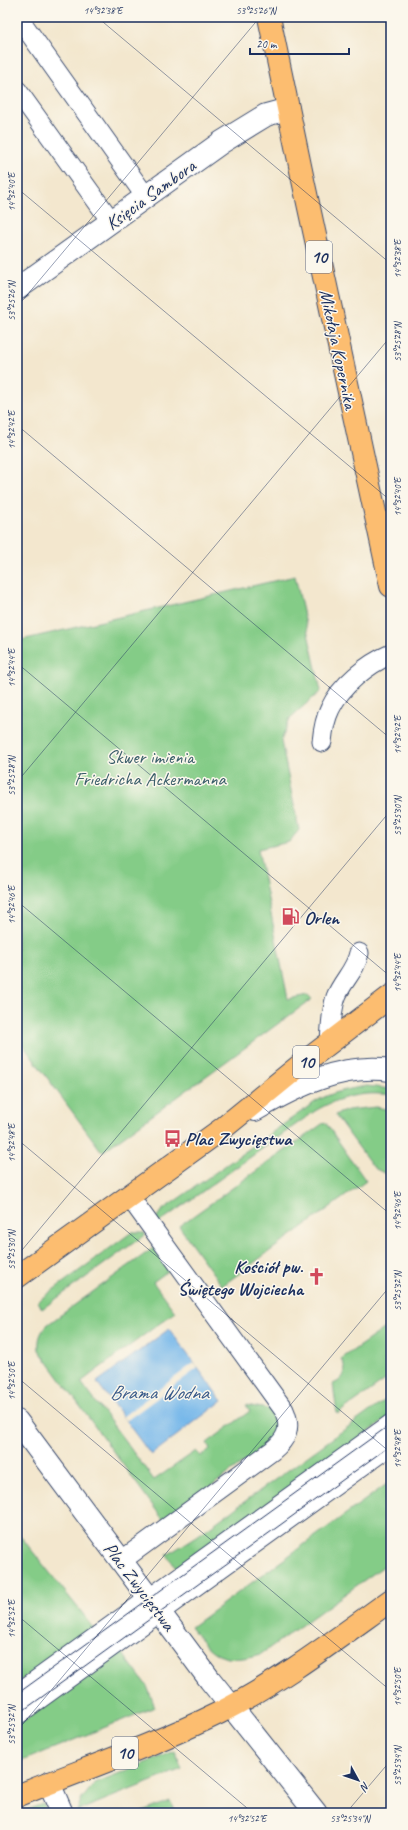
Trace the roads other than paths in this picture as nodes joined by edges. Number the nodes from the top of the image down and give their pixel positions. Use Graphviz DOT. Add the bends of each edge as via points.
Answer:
graph roads {
  1 [pos="18,17"];
  2 [pos="269,17"];
  3 [pos="17,90"];
  4 [pos="288,109"];
  5 [pos="146,197"];
  6 [pos="111,222"];
  7 [pos="17,289"];
  8 [pos="391,586"];
  9 [pos="391,654"];
  10 [pos="322,742"];
  11 [pos="359,953"];
  12 [pos="391,996"];
  13 [pos="330,1044"];
  14 [pos="391,1070"];
  15 [pos="222,1129"];
  16 [pos="129,1196"];
  17 [pos="17,1277"];
  18 [pos="391,1424"];
  19 [pos="23,1429"];
  20 [pos="391,1445"];
  21 [pos="121,1561"];
  22 [pos="391,1600"];
  23 [pos="155,1605"];
  24 [pos="20,1691"];
  25 [pos="232,1706"];
  26 [pos="17,1715"];
  27 [pos="50,1783"];
  28 [pos="17,1796"];
  29 [pos="62,1813"];
  30 [pos="316,1813"];
  1 -- 5 [label="lane"];
  2 -- 4 [label="main road, Mikołaja Kopernika / 10"];
  3 -- 6 [label="lane"];
  4 -- 5 [label="street, Księcia Sambora" via="260,118"];
  4 -- 8 [label="main road, Mikołaja Kopernika / 10"];
  5 -- 6 [label="street, Księcia Sambora"];
  6 -- 7 [label="street, Księcia Sambora"];
  9 -- 10 [label="lane" via="359,672 338,696 330,708"];
  11 -- 13 [label="lane" via="356,965 336,997"];
  12 -- 13 [label="main road, 10"];
  13 -- 15 [label="main road, 10"];
  14 -- 15 [label="street" via="359,1069 313,1080 277,1097"];
  15 -- 16 [label="main road, 10"];
  16 -- 17 [label="main road, 10"];
  16 -- 21 [label="lane" via="284,1410 289,1426 284,1441 272,1451"];
  18 -- 23 [label="lane"];
  19 -- 21 [label="street, Plac Zwycięstwa"];
  20 -- 23 [label="lane"];
  21 -- 23 [label="street, Plac Zwycięstwa"];
  22 -- 25 [label="main road, 10" via="308,1660"];
  23 -- 24 [label="lane"];
  23 -- 25 [label="street, Plac Zwycięstwa"];
  23 -- 26 [label="lane"];
  25 -- 27 [label="main road, 10" via="153,1742"];
  25 -- 30 [label="street, Plac Zwycięstwa"];
  27 -- 28 [label="main road, 10"];
  27 -- 29 [label="street"];
}
